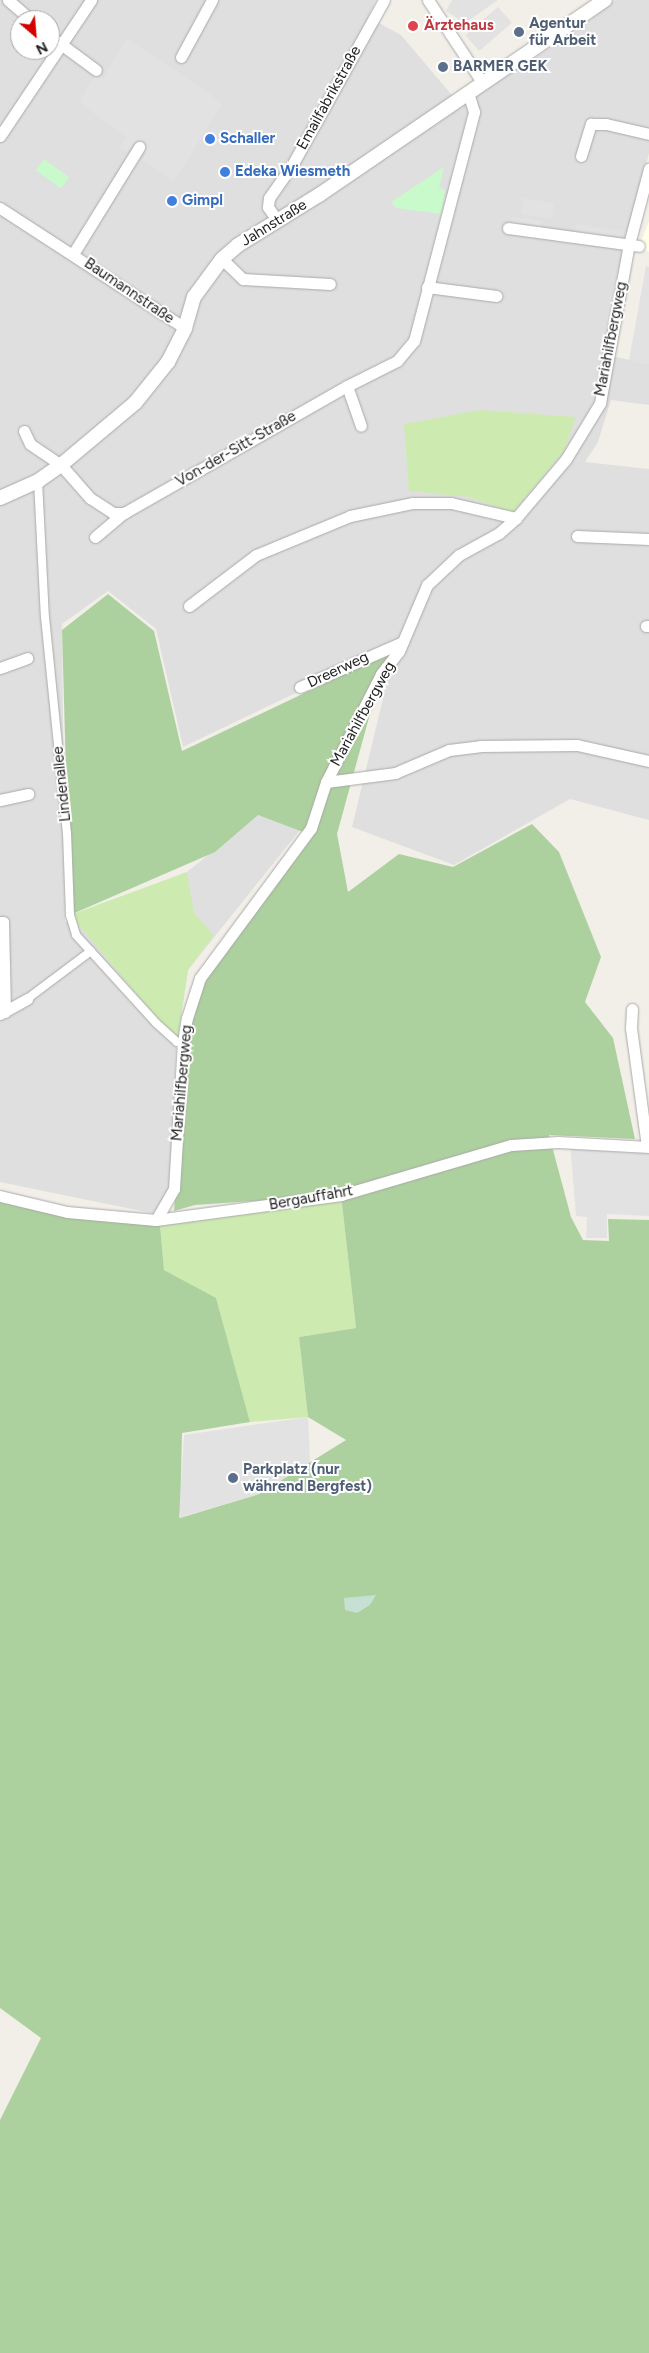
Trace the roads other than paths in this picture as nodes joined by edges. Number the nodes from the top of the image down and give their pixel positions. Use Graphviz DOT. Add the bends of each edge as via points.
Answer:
graph roads {
  1 [pos="8,0"];
  2 [pos="91,0"];
  3 [pos="212,0"];
  4 [pos="384,0"];
  5 [pos="428,0"];
  6 [pos="605,0"];
  7 [pos="20,10"];
  8 [pos="61,46"];
  9 [pos="181,57"];
  10 [pos="96,70"];
  11 [pos="482,82"];
  12 [pos="468,92"];
  13 [pos="649,134"];
  14 [pos="0,136"];
  15 [pos="139,147"];
  16 [pos="581,156"];
  17 [pos="649,169"];
  18 [pos="0,208"];
  19 [pos="277,220"];
  20 [pos="508,228"];
  21 [pos="634,245"];
  22 [pos="73,254"];
  23 [pos="222,259"];
  24 [pos="330,284"];
  25 [pos="428,287"];
  26 [pos="496,296"];
  27 [pos="185,328"];
  28 [pos="347,386"];
  29 [pos="361,426"];
  30 [pos="24,431"];
  31 [pos="61,465"];
  32 [pos="38,481"];
  33 [pos="0,498"];
  34 [pos="124,513"];
  35 [pos="516,518"];
  36 [pos="577,536"];
  37 [pos="95,537"];
  38 [pos="649,539"];
  39 [pos="189,606"];
  40 [pos="403,642"];
  41 [pos="27,658"];
  42 [pos="0,668"];
  43 [pos="300,687"];
  44 [pos="649,761"];
  45 [pos="326,782"];
  46 [pos="28,794"];
  47 [pos="0,800"];
  48 [pos="0,922"];
  49 [pos="91,951"];
  50 [pos="28,999"];
  51 [pos="632,1009"];
  52 [pos="2,1013"];
  53 [pos="183,1042"];
  54 [pos="648,1146"];
  55 [pos="0,1196"];
  56 [pos="156,1220"];
  1 -- 7 [label="street"];
  2 -- 8 [label="street"];
  3 -- 9 [label="street"];
  4 -- 19 [label="street, Emailfabrikstraße" via="291,167 269,198 268,207"];
  5 -- 11 [label="street"];
  6 -- 11 [label="street, Jahnstraße"];
  8 -- 10 [label="street"];
  8 -- 14 [label="street"];
  11 -- 12 [label="street, Jahnstraße"];
  12 -- 19 [label="street, Jahnstraße" via="319,195"];
  12 -- 25 [label="street, Von-der-Sitt-Straße" via="474,112"];
  13 -- 16 [label="street" via="606,124 590,124"];
  15 -- 22 [label="street, Baumannstraße"];
  17 -- 21 [label="street, Mariahilfbergweg"];
  18 -- 22 [label="street, Baumannstraße"];
  19 -- 23 [label="street, Jahnstraße"];
  20 -- 21 [label="street"];
  21 -- 35 [label="street, Mariahilfbergweg" via="600,403 566,459"];
  22 -- 27 [label="street, Baumannstraße"];
  23 -- 24 [label="street" via="242,279"];
  23 -- 27 [label="street, Jahnstraße" via="194,297"];
  25 -- 26 [label="street"];
  25 -- 28 [label="street, Von-der-Sitt-Straße" via="414,341 396,361"];
  27 -- 31 [label="street, Jahnstraße" via="168,362 135,403"];
  28 -- 29 [label="street"];
  28 -- 34 [label="street, Von-der-Sitt-Straße"];
  30 -- 31 [label="street" via="30,444"];
  31 -- 32 [label="street, Jahnstraße"];
  31 -- 34 [label="street" via="90,498 113,513"];
  32 -- 33 [label="street, Jahnstraße"];
  32 -- 49 [label="street, Lindenallee" via="45,617 67,833 70,915 76,935"];
  34 -- 37 [label="street, Von-der-Sitt-Straße"];
  35 -- 39 [label="street" via="451,503 412,503 350,516 256,555"];
  35 -- 40 [label="street, Mariahilfbergweg" via="499,533 459,555 434,575 416,607"];
  36 -- 38 [label="street"];
  40 -- 43 [label="street, Dreerweg"];
  40 -- 45 [label="street, Mariahilfbergweg" via="382,674"];
  41 -- 42 [label="street"];
  44 -- 45 [label="street" via="577,745 480,746 449,750 395,773"];
  45 -- 53 [label="street, Mariahilfbergweg" via="311,828 200,978"];
  46 -- 47 [label="street"];
  48 -- 52 [label="street" via="3,922"];
  49 -- 50 [label="street"];
  49 -- 53 [label="street, Lindenallee" via="156,1023 178,1042"];
  50 -- 52 [label="street"];
  51 -- 54 [label="street" via="631,1028"];
  53 -- 56 [label="street, Mariahilfbergweg" via="174,1189"];
  54 -- 56 [label="street, Bergauffahrt" via="558,1142 511,1145 341,1195"];
  55 -- 56 [label="street, Bergauffahrt" via="67,1212"];
}
